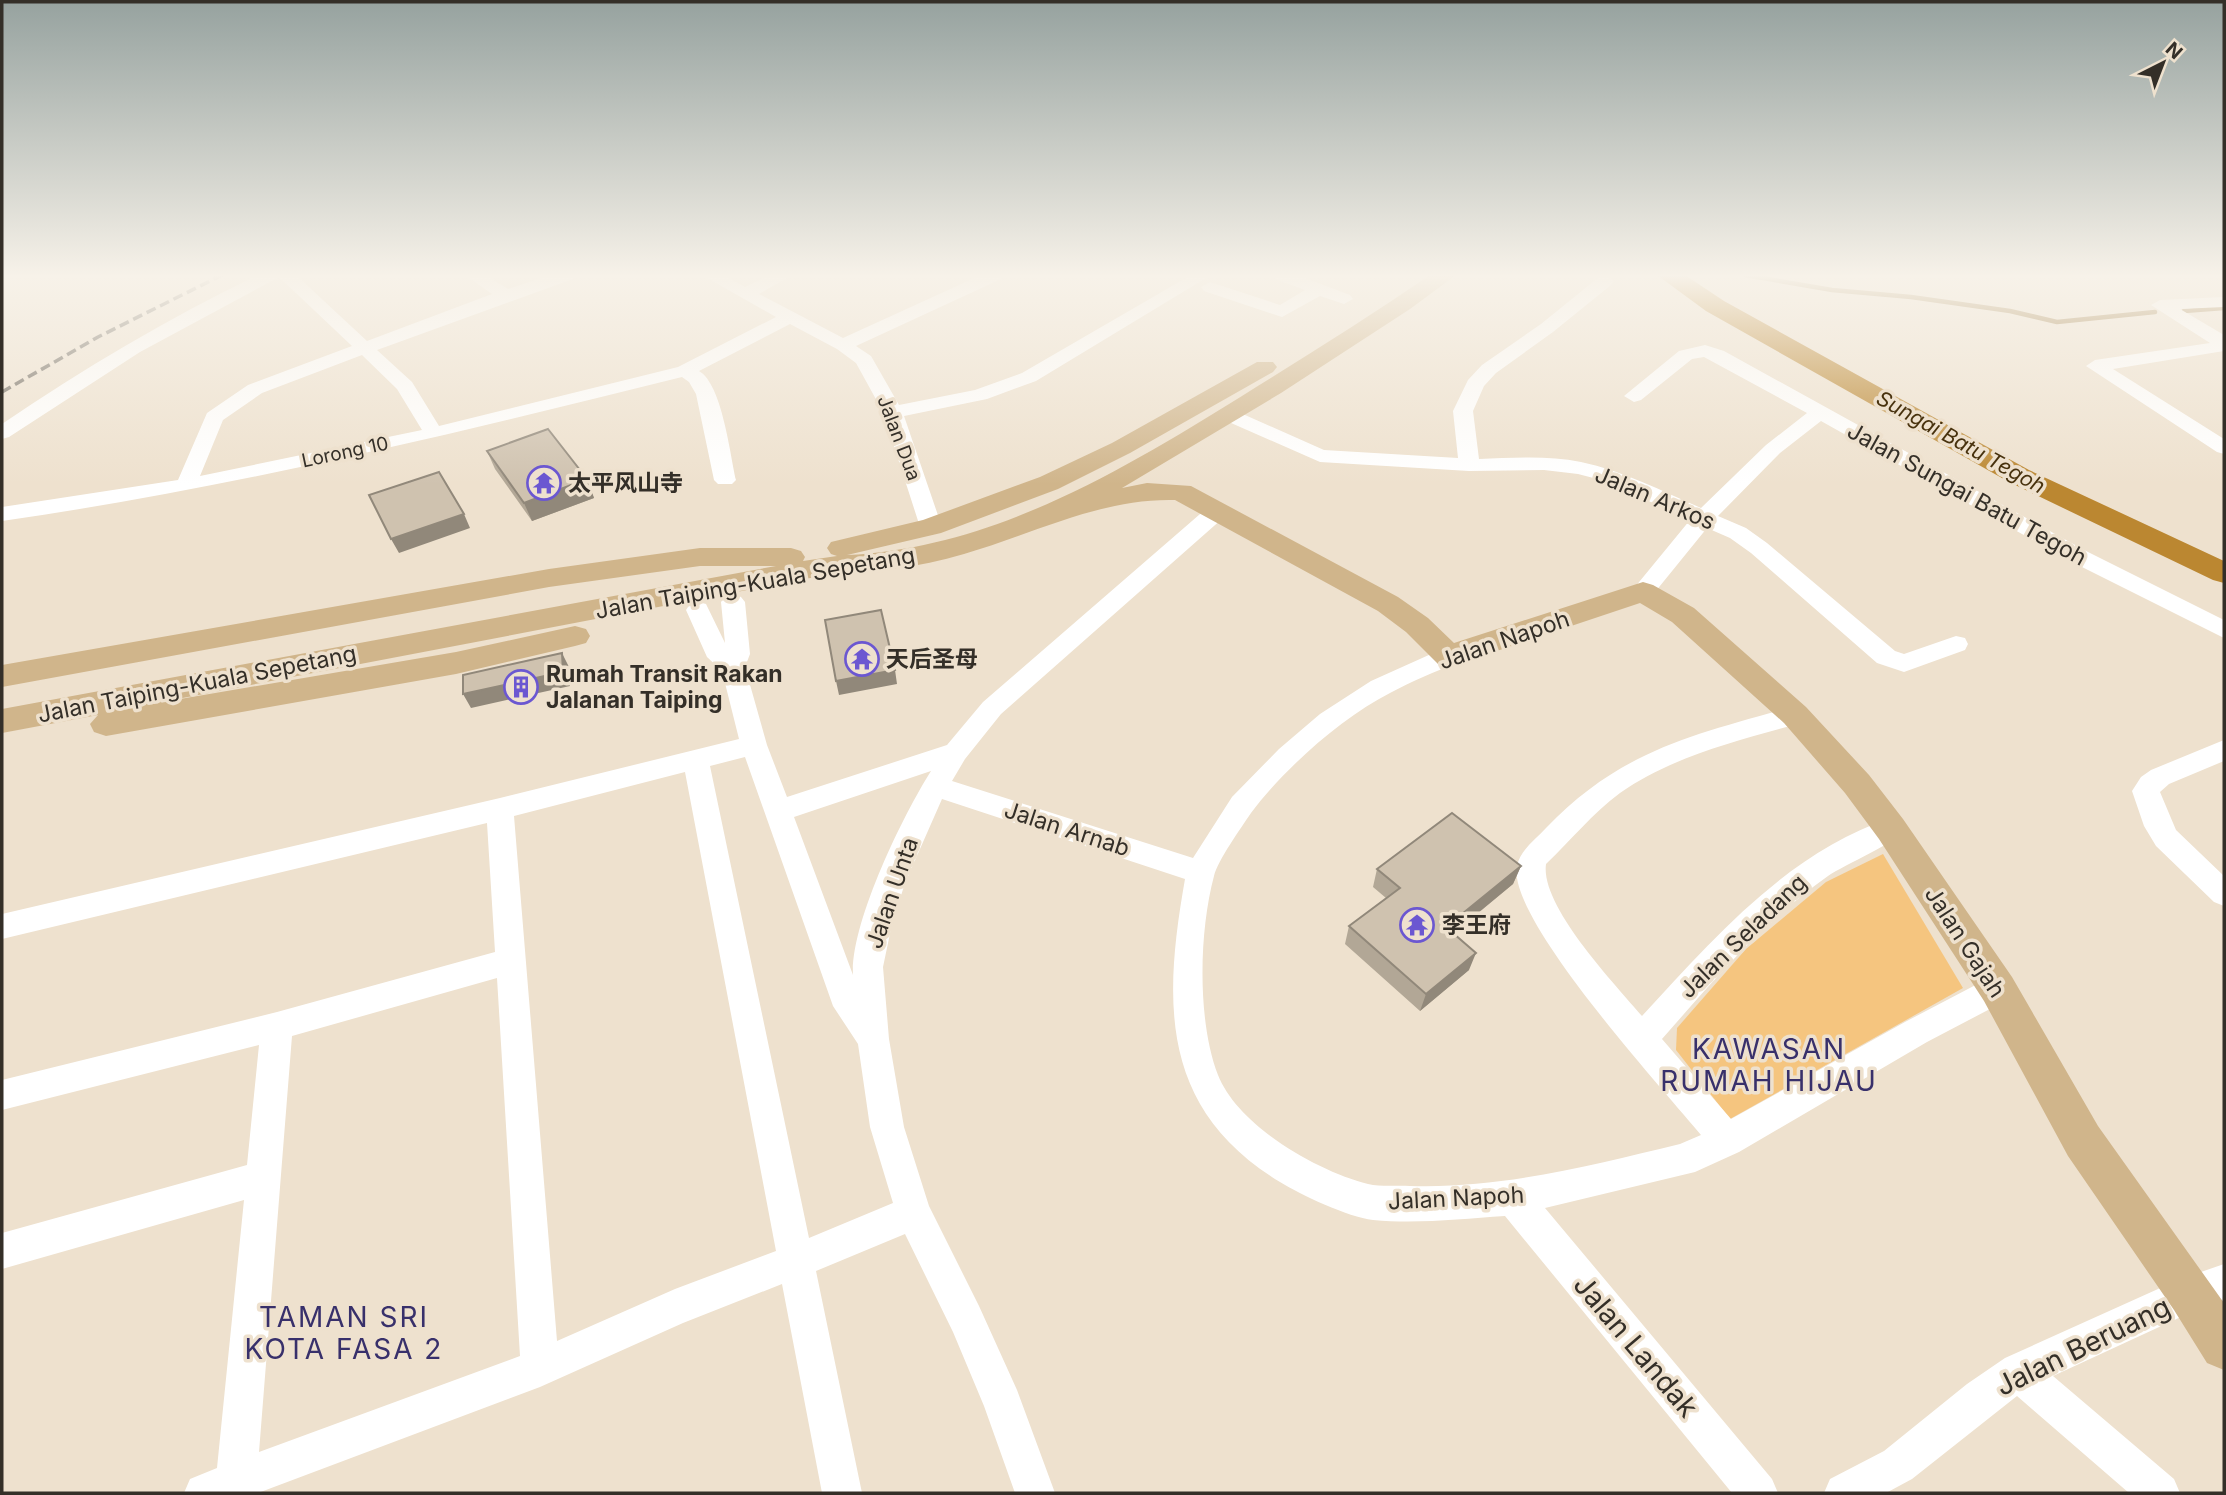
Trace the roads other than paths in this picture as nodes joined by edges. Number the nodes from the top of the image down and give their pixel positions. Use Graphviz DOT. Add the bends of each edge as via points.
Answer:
graph roads {
  1 [pos="137,345"];
  2 [pos="362,345"];
  3 [pos="375,345"];
  4 [pos="735,345"];
  5 [pos="843,345"];
  6 [pos="1089,345"];
  7 [pos="1304,345"];
  8 [pos="1337,345"];
  9 [pos="1523,345"];
  10 [pos="2221,345"];
  11 [pos="366,348"];
  12 [pos="2203,350"];
  13 [pos="1713,354"];
  14 [pos="2224,362"];
  15 [pos="685,370"];
  16 [pos="1633,396"];
  17 [pos="892,412"];
  18 [pos="1821,412"];
  19 [pos="1229,415"];
  20 [pos="2,433"];
  21 [pos="434,433"];
  22 [pos="2224,448"];
  23 [pos="1469,465"];
  24 [pos="725,480"];
  25 [pos="1049,483"];
  26 [pos="186,485"];
  27 [pos="1181,492"];
  28 [pos="1086,496"];
  29 [pos="1057,511"];
  30 [pos="1215,513"];
  31 [pos="2,514"];
  32 [pos="1705,518"];
  33 [pos="931,527"];
  34 [pos="801,558"];
  35 [pos="905,559"];
  36 [pos="1643,592"];
  37 [pos="733,602"];
  38 [pos="698,610"];
  39 [pos="2224,630"];
  40 [pos="1956,645"];
  41 [pos="1449,656"];
  42 [pos="733,667"];
  43 [pos="2,676"];
  44 [pos="69,698"];
  45 [pos="2,701"];
  46 [pos="1795,716"];
  47 [pos="2,721"];
  48 [pos="2,744"];
  49 [pos="754,746"];
  50 [pos="2224,750"];
  51 [pos="956,752"];
  52 [pos="696,761"];
  53 [pos="935,786"];
  54 [pos="500,809"];
  55 [pos="779,811"];
  56 [pos="1891,829"];
  57 [pos="1200,872"];
  58 [pos="2224,894"];
  59 [pos="818,919"];
  60 [pos="2,926"];
  61 [pos="511,961"];
  62 [pos="868,967"];
  63 [pos="1998,989"];
  64 [pos="277,1026"];
  65 [pos="1643,1038"];
  66 [pos="873,1039"];
  67 [pos="2,1095"];
  68 [pos="1727,1140"];
  69 [pos="263,1178"];
  70 [pos="1513,1198"];
  71 [pos="913,1212"];
  72 [pos="2,1251"];
  73 [pos="795,1261"];
  74 [pos="2208,1287"];
  75 [pos="2224,1346"];
  76 [pos="541,1368"];
  77 [pos="2019,1372"];
  78 [pos="220,1487"];
  79 [pos="842,1493"];
  80 [pos="1035,1493"];
  81 [pos="1758,1493"];
  82 [pos="1844,1493"];
  83 [pos="2161,1493"];
  1 -- 20 [label="street"];
  2 -- 11 [label="street"];
  3 -- 11 [label="street"];
  4 -- 15 [label="street, Lorong 10"];
  5 -- 17 [label="street, Jalan Dua" via="864,360"];
  6 -- 17 [label="street" via="1029,377 980,395"];
  7 -- 25 [label="main road, Jalan Taiping-Kuala Sepetang"];
  8 -- 19 [label="main road, Jalan Taiping-Kuala Sepetang"];
  9 -- 23 [label="street" via="1475,384 1463,411"];
  10 -- 12 [label="street"];
  11 -- 21 [label="street" via="405,386"];
  11 -- 26 [label="street" via="255,389 225,407 214,417"];
  12 -- 14 [label="street"];
  12 -- 22 [label="street" via="2095,366"];
  13 -- 16 [label="street" via="1697,351 1686,355"];
  13 -- 18 [label="street, Jalan Sungai Batu Tegoh"];
  15 -- 21 [label="street, Lorong 10"];
  15 -- 24 [label="street" via="697,378 706,394"];
  17 -- 33 [label="street, Jalan Dua"];
  18 -- 32 [label="street" via="1766,457"];
  18 -- 39 [label="street, Jalan Sungai Batu Tegoh" via="2078,556"];
  19 -- 23 [label="street, Jalan Arkos" via="1320,456"];
  19 -- 27 [label="main road" via="1177,470 1175,480"];
  19 -- 28 [label="main road, Jalan Taiping-Kuala Sepetang"];
  21 -- 26 [label="street, Lorong 10"];
  23 -- 32 [label="street, Jalan Arkos" via="1579,468 1612,477"];
  25 -- 28 [label="main road" via="1084,484"];
  25 -- 33 [label="main road, Jalan Taiping-Kuala Sepetang"];
  26 -- 31 [label="street, Lorong 10"];
  27 -- 29 [label="main road" via="1147,491"];
  27 -- 30 [label="main road"];
  28 -- 29 [label="main road, Jalan Taiping-Kuala Sepetang"];
  29 -- 35 [label="main road, Jalan Taiping-Kuala Sepetang" via="978,541"];
  30 -- 41 [label="main road" via="1388,604"];
  30 -- 51 [label="street, Jalan Unta" via="992,708"];
  32 -- 36 [label="street"];
  32 -- 40 [label="street, Jalan Arkos" via="1759,548 1886,657 1904,663"];
  33 -- 34 [label="main road, Jalan Taiping-Kuala Sepetang"];
  34 -- 43 [label="main road" via="700,557 549,578"];
  34 -- 44 [label="main road, Jalan Taiping-Kuala Sepetang" via="688,575"];
  35 -- 37 [label="main road" via="829,582"];
  35 -- 44 [label="main road, Jalan Taiping-Kuala Sepetang" via="826,566"];
  36 -- 41 [label="main road, Jalan Napoh"];
  36 -- 46 [label="main road, Jalan Gajah" via="1683,615"];
  37 -- 38 [label="main road"];
  37 -- 42 [label="street" via="738,654"];
  38 -- 42 [label="street" via="719,657"];
  38 -- 48 [label="main road" via="456,663"];
  41 -- 57 [label="street, Jalan Napoh" via="1380,687 1329,721 1242,806"];
  42 -- 49 [label="street"];
  44 -- 45 [label="main road, Jalan Taiping-Kuala Sepetang"];
  44 -- 47 [label="main road, Jalan Taiping-Kuala Sepetang"];
  46 -- 56 [label="main road, Jalan Gajah"];
  46 -- 65 [label="street" via="1636,769 1590,802 1531,866 1538,903 1574,958"];
  49 -- 52 [label="street"];
  49 -- 55 [label="street"];
  50 -- 58 [label="street" via="2160,777 2146,791 2166,838"];
  51 -- 53 [label="street, Jalan Unta"];
  51 -- 55 [label="street"];
  52 -- 54 [label="street"];
  52 -- 73 [label="street"];
  53 -- 57 [label="street, Jalan Arnab"];
  53 -- 62 [label="street, Jalan Unta" via="891,883"];
  54 -- 60 [label="street"];
  54 -- 61 [label="street"];
  55 -- 59 [label="street"];
  56 -- 63 [label="main road, Jalan Gajah"];
  56 -- 65 [label="street, Jalan Seladang" via="1811,870 1768,906"];
  57 -- 70 [label="street, Jalan Napoh" via="1188,988 1193,1038 1204,1083 1233,1125 1270,1157 1310,1181 1370,1202 1431,1204"];
  59 -- 62 [label="street"];
  59 -- 66 [label="street" via="849,1006"];
  61 -- 64 [label="street"];
  61 -- 76 [label="street"];
  62 -- 66 [label="street, Jalan Unta"];
  63 -- 68 [label="street, Jalan Napoh"];
  63 -- 74 [label="main road, Jalan Gajah" via="2083,1141"];
  64 -- 67 [label="street"];
  64 -- 69 [label="street"];
  65 -- 68 [label="street"];
  66 -- 71 [label="street, Jalan Unta" via="887,1127"];
  68 -- 70 [label="street, Jalan Napoh" via="1683,1160"];
  69 -- 72 [label="street"];
  69 -- 78 [label="street" via="257,1277"];
  70 -- 81 [label="street, Jalan Landak"];
  71 -- 73 [label="street"];
  71 -- 80 [label="street, Jalan Unta" via="998,1392"];
  73 -- 76 [label="street"];
  73 -- 79 [label="street"];
  74 -- 75 [label="main road, Jalan Gajah"];
  74 -- 77 [label="street, Jalan Beruang"];
  76 -- 78 [label="street"];
  77 -- 82 [label="street, Jalan Beruang" via="1898,1465"];
  77 -- 83 [label="street"];
}
